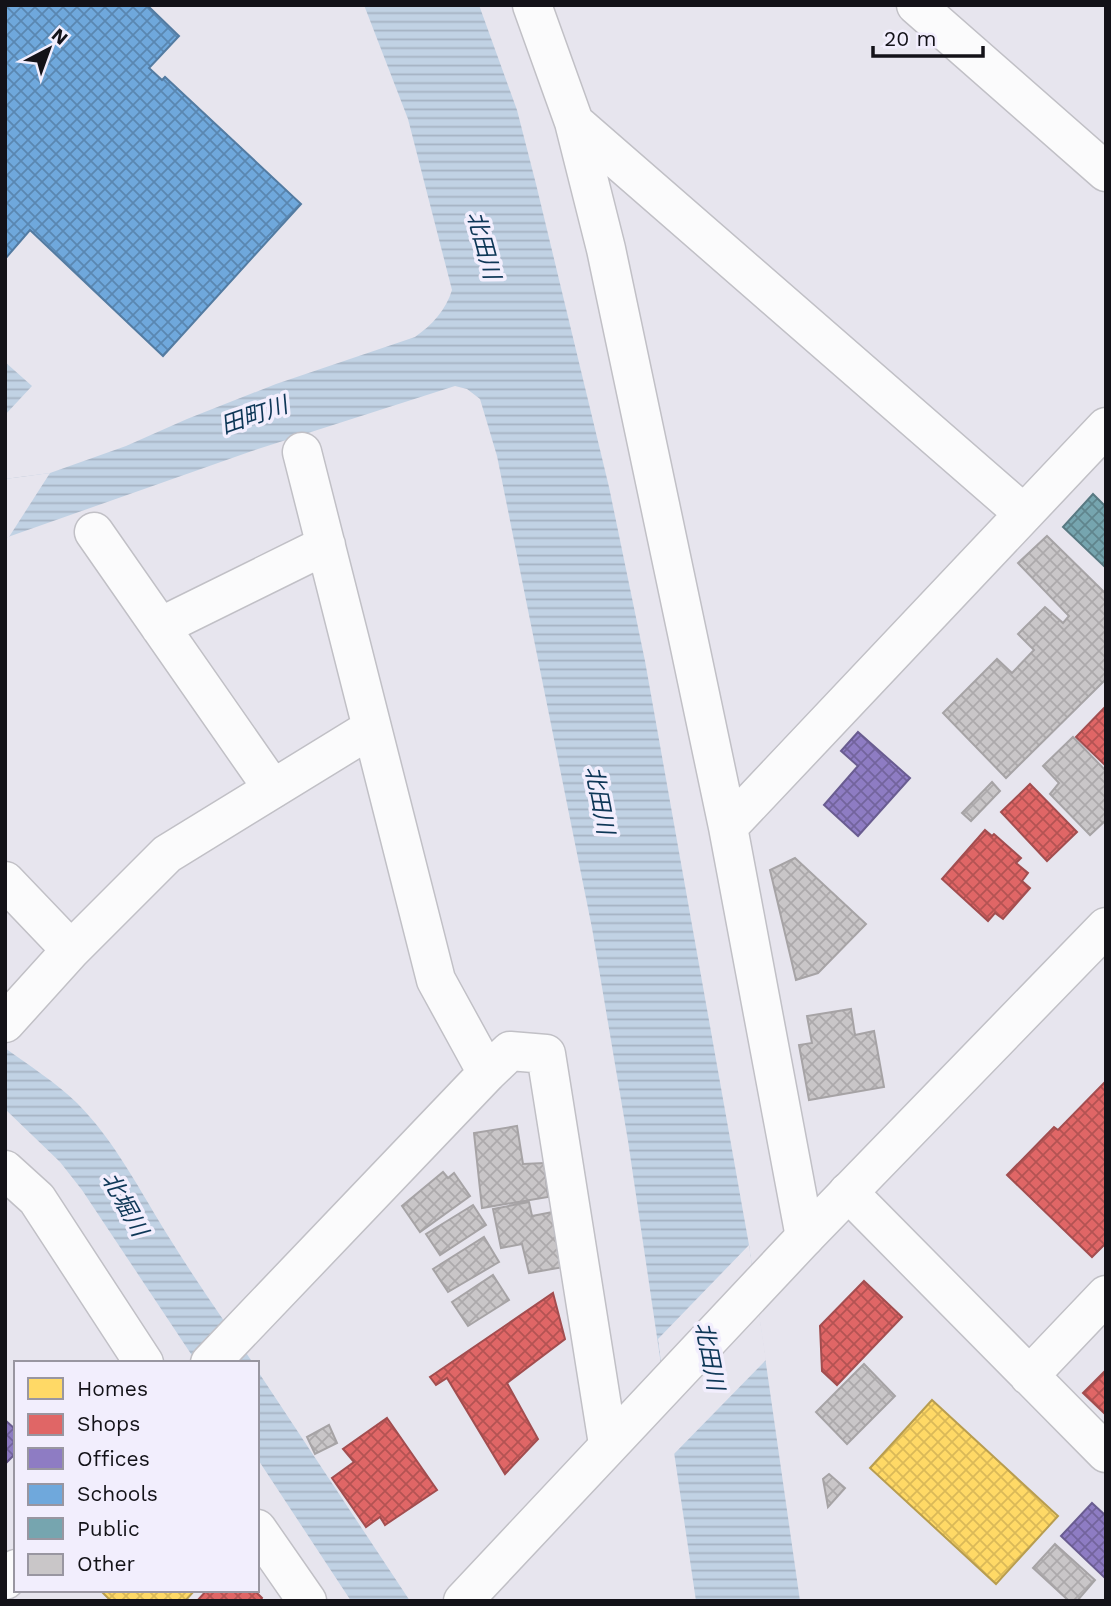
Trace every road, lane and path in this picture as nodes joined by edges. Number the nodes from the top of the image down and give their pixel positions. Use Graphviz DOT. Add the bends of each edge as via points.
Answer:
graph roads {
  1 [pos="532,5"];
  2 [pos="916,5"];
  3 [pos="574,122"];
  4 [pos="1106,172"];
  5 [pos="1106,427"];
  6 [pos="302,452"];
  7 [pos="1023,513"];
  8 [pos="94,532"];
  9 [pos="326,545"];
  10 [pos="160,627"];
  11 [pos="372,728"];
  12 [pos="273,789"];
  13 [pos="728,827"];
  14 [pos="5,881"];
  15 [pos="1106,927"];
  16 [pos="71,950"];
  17 [pos="5,1023"];
  18 [pos="487,1073"];
  19 [pos="5,1170"];
  20 [pos="848,1192"];
  21 [pos="792,1250"];
  22 [pos="1106,1295"];
  23 [pos="143,1361"];
  24 [pos="212,1361"];
  25 [pos="1030,1377"];
  26 [pos="618,1433"];
  27 [pos="1106,1453"];
  28 [pos="259,1532"];
  29 [pos="307,1601"];
  30 [pos="463,1601"];
  1 -- 3 [label="street"];
  2 -- 4 [label="street"];
  3 -- 7 [label="street"];
  3 -- 13 [label="street" via="606,249"];
  5 -- 7 [label="street"];
  6 -- 9 [label="street"];
  7 -- 13 [label="street"];
  8 -- 10 [label="street"];
  9 -- 10 [label="street"];
  9 -- 11 [label="street"];
  10 -- 12 [label="street"];
  11 -- 12 [label="street"];
  11 -- 18 [label="street" via="436,980"];
  12 -- 16 [label="street" via="167,854"];
  13 -- 21 [label="street"];
  14 -- 16 [label="street"];
  15 -- 20 [label="street"];
  16 -- 17 [label="street"];
  18 -- 24 [label="street"];
  18 -- 26 [label="street" via="510,1051 546,1054"];
  19 -- 23 [label="street" via="37,1199"];
  20 -- 21 [label="street"];
  20 -- 25 [label="street"];
  21 -- 26 [label="street"];
  22 -- 25 [label="street"];
  25 -- 27 [label="street"];
  26 -- 30 [label="street"];
  28 -- 29 [label="street"];
}
